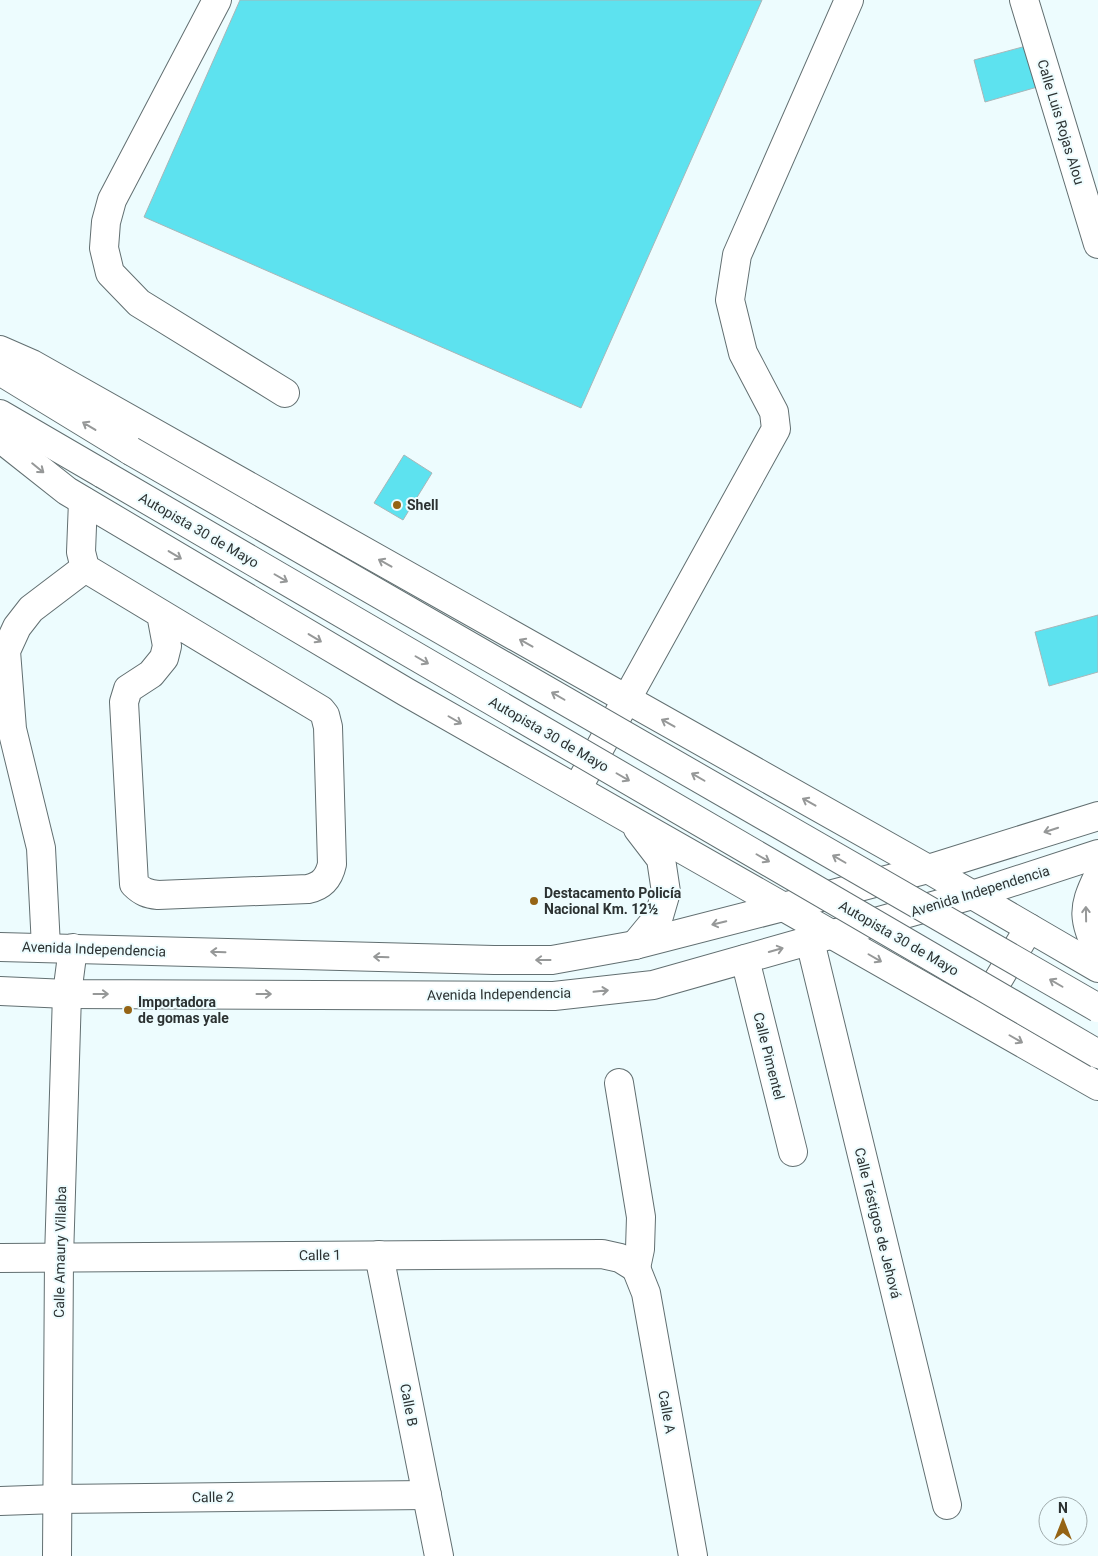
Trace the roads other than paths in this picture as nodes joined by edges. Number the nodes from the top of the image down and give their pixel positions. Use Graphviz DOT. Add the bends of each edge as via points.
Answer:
graph roads {
  1 [pos="217,0"];
  2 [pos="849,0"];
  3 [pos="1024,0"];
  4 [pos="1098,244"];
  5 [pos="0,350"];
  6 [pos="0,371"];
  7 [pos="284,392"];
  8 [pos="0,414"];
  9 [pos="0,438"];
  10 [pos="83,501"];
  11 [pos="85,568"];
  12 [pos="160,614"];
  13 [pos="627,700"];
  14 [pos="577,789"];
  15 [pos="1098,816"];
  16 [pos="632,820"];
  17 [pos="1098,854"];
  18 [pos="928,869"];
  19 [pos="1098,876"];
  20 [pos="972,895"];
  21 [pos="783,907"];
  22 [pos="1029,928"];
  23 [pos="821,937"];
  24 [pos="635,945"];
  25 [pos="0,946"];
  26 [pos="46,948"];
  27 [pos="74,948"];
  28 [pos="1098,953"];
  29 [pos="745,959"];
  30 [pos="1098,968"];
  31 [pos="0,992"];
  32 [pos="67,994"];
  33 [pos="1098,1008"];
  34 [pos="976,1016"];
  35 [pos="1098,1054"];
  36 [pos="619,1082"];
  37 [pos="1098,1086"];
  38 [pos="793,1152"];
  39 [pos="379,1255"];
  40 [pos="0,1258"];
  41 [pos="59,1258"];
  42 [pos="636,1268"];
  43 [pos="427,1495"];
  44 [pos="57,1498"];
  45 [pos="0,1501"];
  46 [pos="947,1505"];
  47 [pos="56,1556"];
  48 [pos="439,1556"];
  49 [pos="693,1556"];
  1 -- 7 [label="main road" via="112,200 104,248 110,272 139,303"];
  2 -- 13 [label="main road" via="737,255 730,300 743,353 774,412 776,429"];
  3 -- 4 [label="main road, Calle Luis Rojas Alou"];
  13 -- 5 [label="main road, one-way" via="32,364"];
  33 -- 6 [label="main road, one-way, bridge" via="131,451"];
  8 -- 35 [label="main road, Autopista 30 de Mayo, one-way, bridge"];
  9 -- 10 [label="main road, one-way" via="67,492"];
  10 -- 11 [label="main road" via="81,552"];
  10 -- 14 [label="main road, one-way"];
  11 -- 12 [label="main road"];
  11 -- 26 [label="main road" via="31,609 17,627 6,651 12,729 41,848"];
  12 -- 12 [label="main road" via="167,646 164,658 151,674 128,689 124,702 134,884 140,891 158,895 315,887 327,878 333,849 325,715"];
  13 -- 14 [label="main road"];
  18 -- 13 [label="main road, one-way"];
  14 -- 16 [label="main road"];
  15 -- 18 [label="main road, Avenida Independencia, one-way"];
  16 -- 21 [label="main road"];
  16 -- 24 [label="main road" via="662,859 666,892 659,916"];
  17 -- 20 [label="main road, Avenida Independencia"];
  18 -- 20 [label="main road"];
  18 -- 21 [label="main road, Avenida Independencia"];
  28 -- 19 [label="main road, one-way" via="1087,926 1085,910"];
  20 -- 22 [label="main road"];
  20 -- 23 [label="main road, Avenida Independencia"];
  21 -- 23 [label="main road"];
  21 -- 24 [label="main road, Avenida Independencia, one-way"];
  22 -- 30 [label="main road"];
  22 -- 34 [label="main road"];
  29 -- 23 [label="main road, Avenida Independencia, one-way"];
  23 -- 34 [label="main road, one-way"];
  23 -- 46 [label="main road, Calle Téstigos de Jehová"];
  24 -- 27 [label="main road, Avenida Independencia, one-way" via="552,960"];
  25 -- 26 [label="main road, Avenida Independencia"];
  26 -- 27 [label="main road, Avenida Independencia"];
  27 -- 32 [label="main road, Calle Amaury Villalba"];
  32 -- 29 [label="main road, Avenida Independencia, one-way" via="554,996 653,985"];
  29 -- 38 [label="main road, Calle Pimentel"];
  31 -- 32 [label="main road, Avenida Independencia"];
  32 -- 41 [label="main road, Calle Amaury Villalba"];
  34 -- 37 [label="main road, one-way"];
  36 -- 42 [label="main road" via="641,1217"];
  39 -- 41 [label="main road, Calle 1"];
  39 -- 42 [label="main road, Calle 1" via="602,1254 620,1258"];
  39 -- 43 [label="main road, Calle B"];
  40 -- 41 [label="main road, Calle 1"];
  41 -- 44 [label="main road, Calle Amaury Villalba"];
  42 -- 49 [label="main road, Calle A" via="646,1293"];
  43 -- 44 [label="main road, Calle 2"];
  43 -- 48 [label="main road, Calle B"];
  44 -- 45 [label="main road, Calle 2"];
  44 -- 47 [label="main road, Calle Amaury Villalba"];
}
